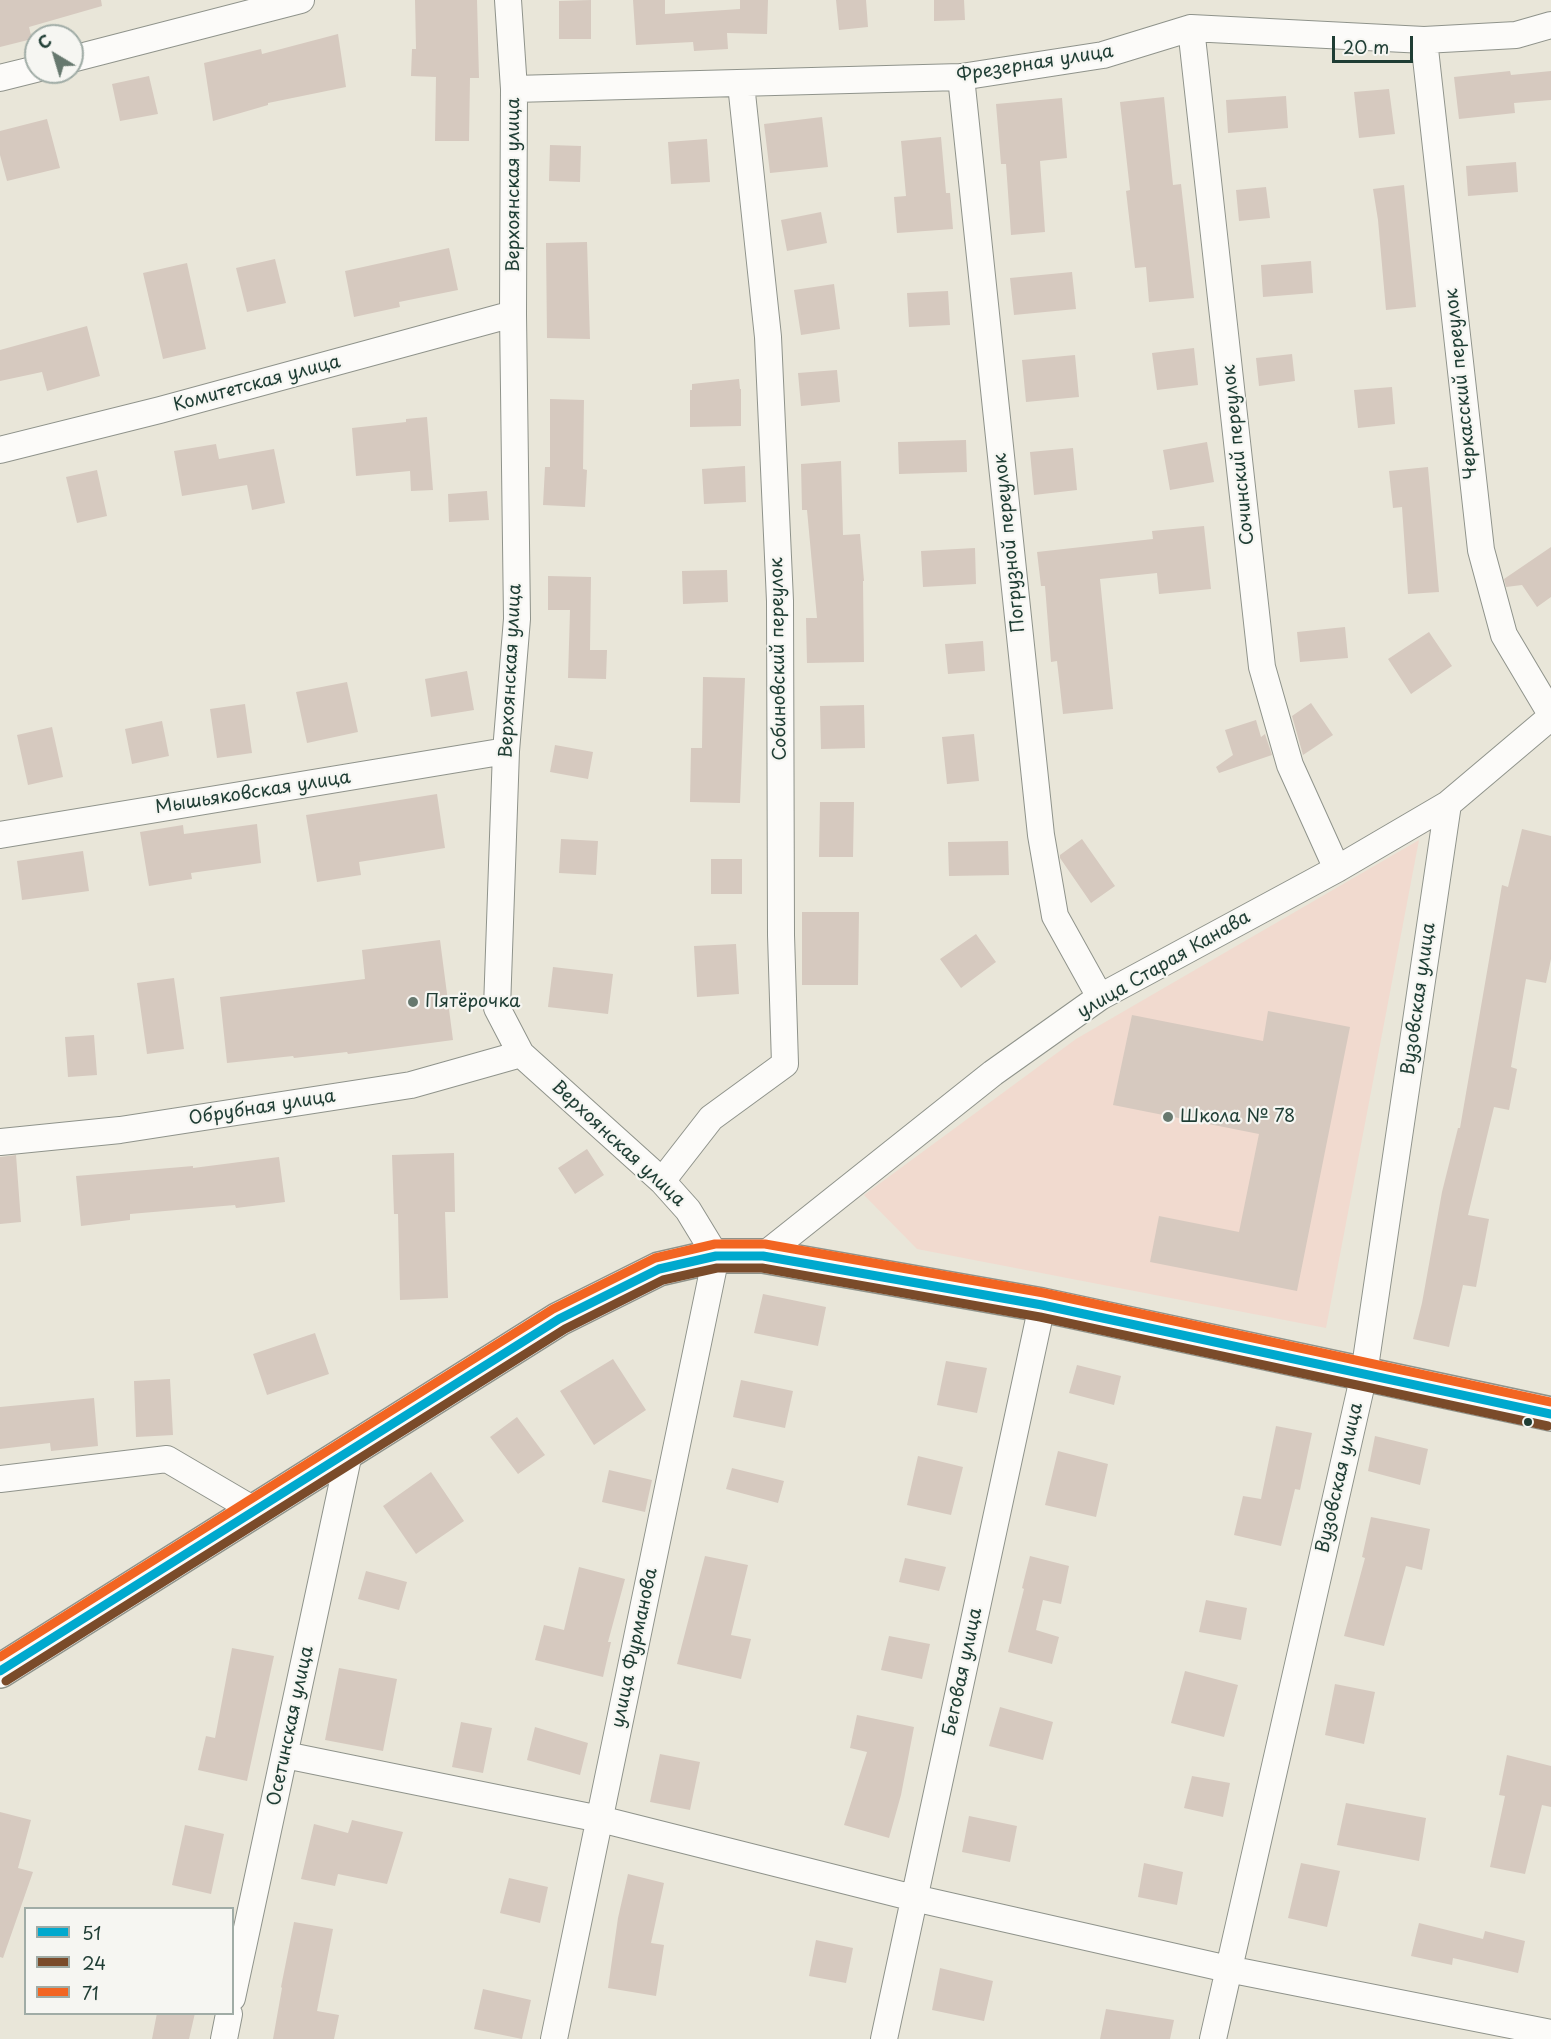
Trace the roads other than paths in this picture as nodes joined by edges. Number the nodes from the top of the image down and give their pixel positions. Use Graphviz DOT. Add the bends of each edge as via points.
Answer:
graph roads {
  1 [pos="301,0"];
  2 [pos="508,0"];
  3 [pos="1551,24"];
  4 [pos="1191,28"];
  5 [pos="1424,40"];
  6 [pos="84,56"];
  7 [pos="24,72"];
  8 [pos="961,77"];
  9 [pos="0,78"];
  10 [pos="741,84"];
  11 [pos="514,89"];
  12 [pos="513,314"];
  13 [pos="0,450"];
  14 [pos="1551,716"];
  15 [pos="506,751"];
  16 [pos="1448,804"];
  17 [pos="0,836"];
  18 [pos="1337,869"];
  19 [pos="1100,997"];
  20 [pos="521,1054"];
  21 [pos="0,1142"];
  22 [pos="662,1181"];
  23 [pos="716,1256"];
  24 [pos="763,1257"];
  25 [pos="1042,1305"];
  26 [pos="1364,1374"];
  27 [pos="1551,1414"];
  28 [pos="349,1453"];
  29 [pos="0,1479"];
  30 [pos="254,1510"];
  31 [pos="0,1671"];
  32 [pos="285,1755"];
  33 [pos="600,1819"];
  34 [pos="914,1898"];
  35 [pos="1228,1969"];
  36 [pos="234,1989"];
  37 [pos="229,2015"];
  38 [pos="1551,2033"];
  39 [pos="224,2039"];
  40 [pos="554,2039"];
  41 [pos="884,2039"];
  42 [pos="1213,2039"];
  1 -- 6 [label="street"];
  2 -- 11 [label="street, Верхоянская улица"];
  3 -- 5 [label="street, Фрезерная улица" via="1516,35"];
  4 -- 5 [label="street, Фрезерная улица"];
  4 -- 8 [label="street, Фрезерная улица" via="1103,55"];
  4 -- 18 [label="street, Сочинский переулок" via="1262,667 1290,765"];
  5 -- 14 [label="street, Черкасский переулок" via="1481,550 1504,635"];
  7 -- 9 [label="street"];
  8 -- 10 [label="street, Фрезерная улица"];
  8 -- 19 [label="street, Погрузной переулок" via="1041,835 1055,916"];
  10 -- 11 [label="street, Фрезерная улица"];
  10 -- 22 [label="street, Собиновский переулок" via="768,337 779,577 780,935 785,1064 711,1118"];
  11 -- 12 [label="street, Верхоянская улица"];
  12 -- 13 [label="street, Комитетская улица"];
  12 -- 15 [label="street, Верхоянская улица" via="517,619"];
  14 -- 16 [label="street, улица Старая Канава"];
  15 -- 17 [label="street, Мышьяковская улица"];
  15 -- 20 [label="street, Верхоянская улица" via="497,1008"];
  16 -- 18 [label="street, улица Старая Канава"];
  16 -- 26 [label="street, Вузовская улица"];
  18 -- 19 [label="street, улица Старая Канава"];
  19 -- 24 [label="street, улица Старая Канава" via="993,1073"];
  20 -- 21 [label="street, Обрубная улица" via="411,1085 120,1130"];
  20 -- 22 [label="street, Верхоянская улица"];
  22 -- 23 [label="street, Верхоянская улица" via="688,1210"];
  23 -- 24 [label="street"];
  23 -- 28 [label="street" via="659,1269 559,1319"];
  23 -- 33 [label="street, улица Фурманова"];
  24 -- 25 [label="street"];
  25 -- 26 [label="street"];
  25 -- 34 [label="street, Беговая улица"];
  26 -- 27 [label="street"];
  26 -- 35 [label="street, Вузовская улица"];
  28 -- 30 [label="street"];
  28 -- 32 [label="street, Осетинская улица"];
  29 -- 30 [label="street" via="167,1460"];
  30 -- 31 [label="street"];
  32 -- 33 [label="street"];
  32 -- 36 [label="street, Осетинская улица"];
  33 -- 34 [label="street"];
  33 -- 40 [label="street, улица Фурманова"];
  34 -- 35 [label="street"];
  34 -- 41 [label="street, Беговая улица"];
  35 -- 38 [label="street"];
  35 -- 42 [label="street, Вузовская улица"];
  37 -- 39 [label="street"];
}
